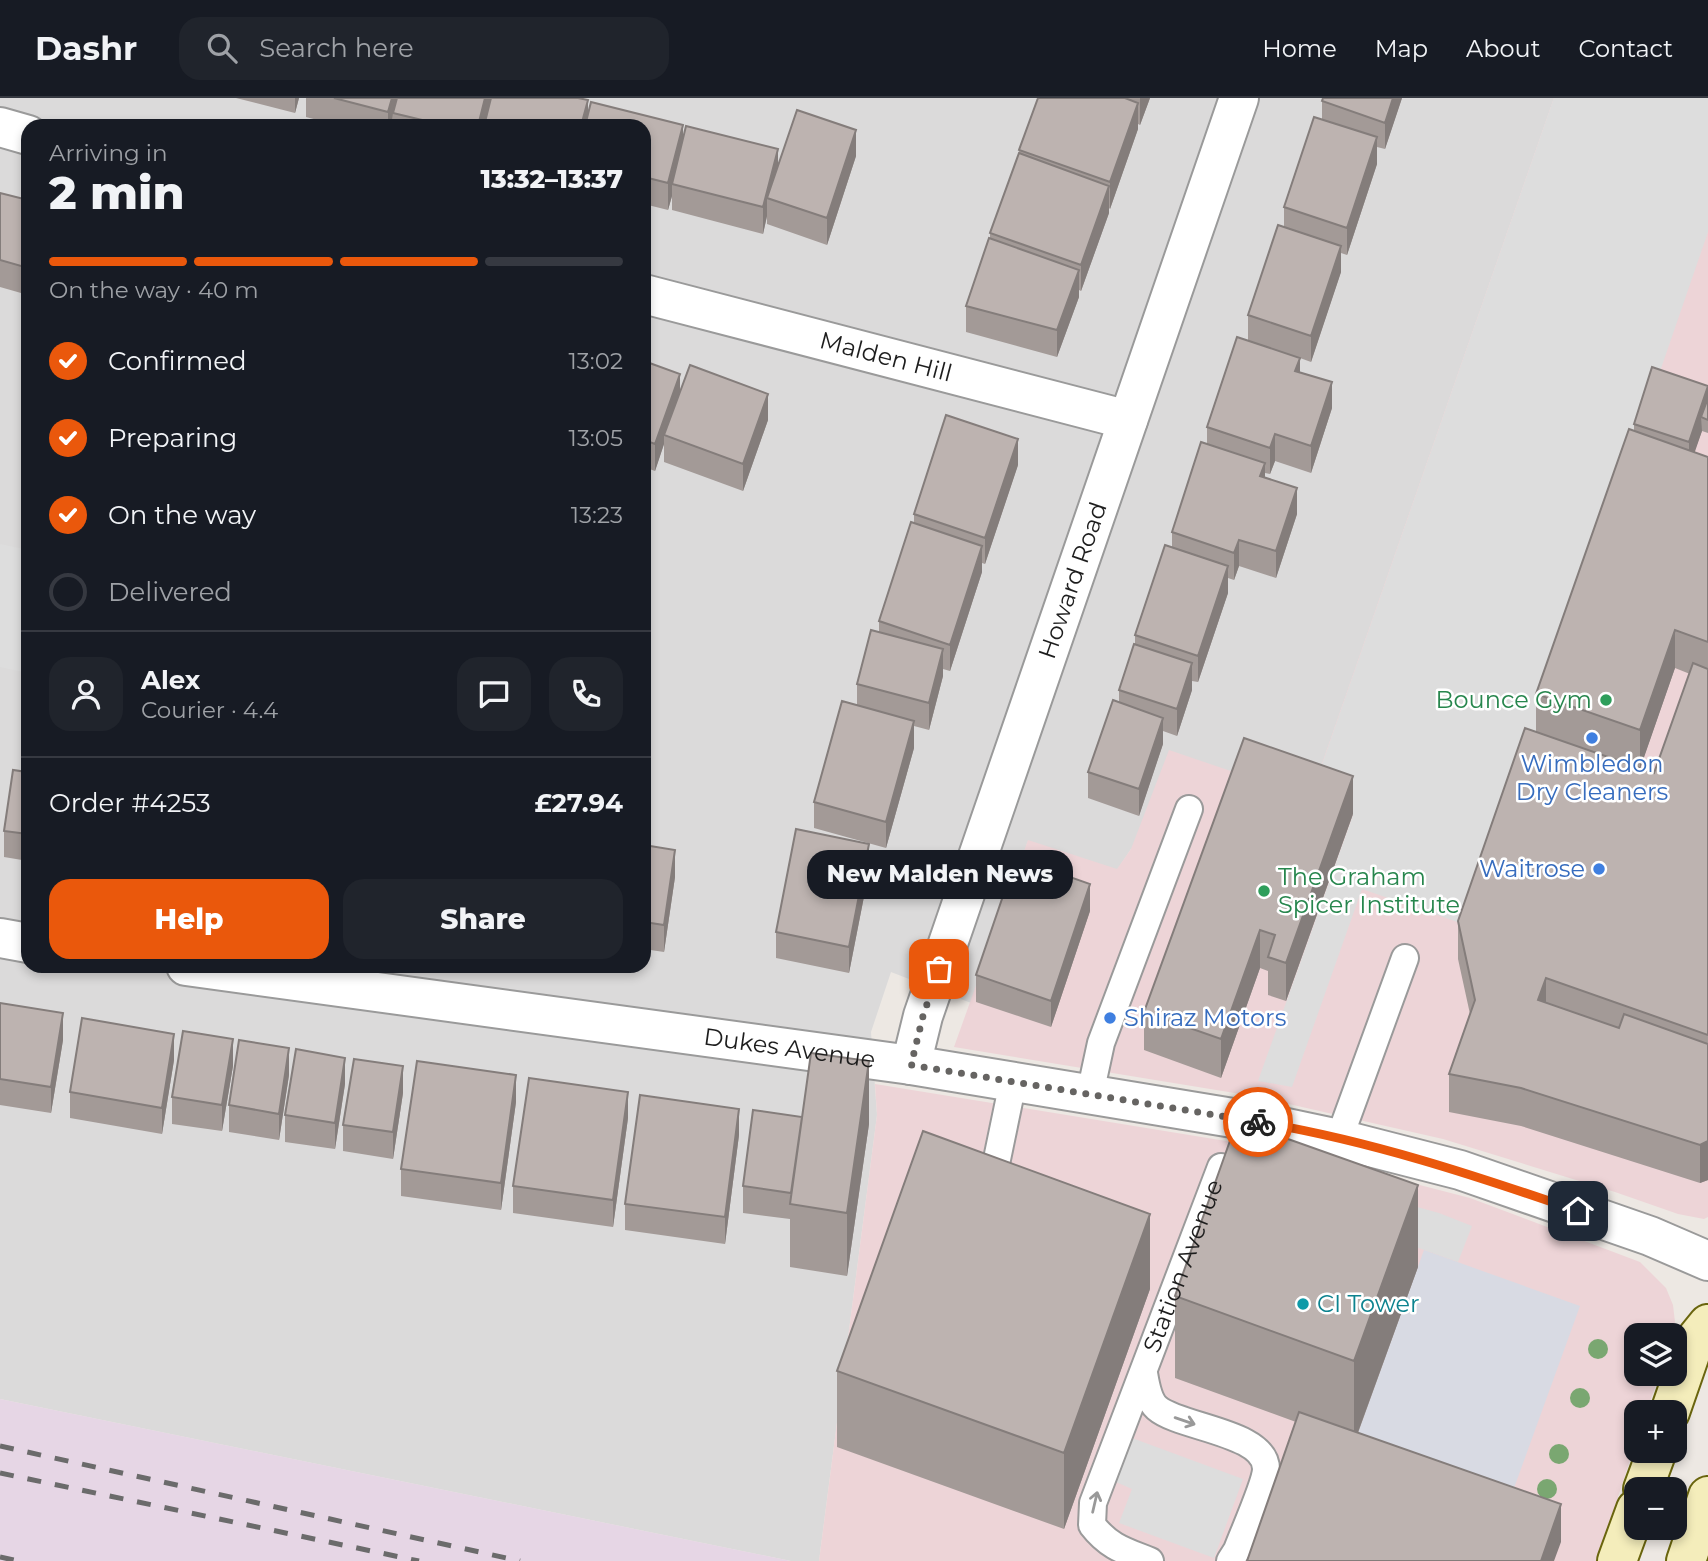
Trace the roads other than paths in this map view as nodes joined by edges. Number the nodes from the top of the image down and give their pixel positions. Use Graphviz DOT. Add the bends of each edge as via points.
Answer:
graph roads {
  1 [pos="1239,98"];
  2 [pos="0,127"];
  3 [pos="21,133"];
  4 [pos="651,296"];
  5 [pos="1128,420"];
  6 [pos="1189,809"];
  7 [pos="0,938"];
  8 [pos="21,942"];
  9 [pos="1405,958"];
  10 [pos="237,973"];
  11 [pos="911,1065"];
  12 [pos="1013,1082"];
  13 [pos="1090,1094"];
  14 [pos="1239,1119"];
  15 [pos="1339,1139"];
  16 [pos="985,1216"];
  17 [pos="1708,1261"];
  18 [pos="1708,1324"];
  19 [pos="1144,1374"];
  20 [pos="1674,1400"];
  21 [pos="1708,1496"];
  22 [pos="1625,1540"];
  23 [pos="1150,1561"];
  24 [pos="1230,1561"];
  25 [pos="1617,1561"];
  26 [pos="1686,1561"];
  1 -- 5 [label="street, Howard Road"];
  2 -- 3 [label="street"];
  4 -- 5 [label="street, Malden Hill"];
  5 -- 11 [label="street, Howard Road" via="923,1016"];
  6 -- 13 [label="lane" via="1101,1043"];
  7 -- 8 [label="street"];
  9 -- 15 [label="lane"];
  10 -- 11 [label="street, Dukes Avenue"];
  11 -- 12 [label="street, Dukes Avenue"];
  12 -- 13 [label="street, Dukes Avenue"];
  12 -- 16 [label="lane"];
  13 -- 14 [label="street, Dukes Avenue"];
  14 -- 15 [label="street, Dukes Avenue"];
  14 -- 19 [label="lane, Station Avenue"];
  15 -- 17 [label="street, Dukes Avenue" via="1460,1170"];
  18 -- 20 [label="main road" via="1695,1340"];
  23 -- 19 [label="lane, Station Avenue, one-way" via="1104,1540 1092,1525 1093,1503"];
  19 -- 24 [label="lane, one-way" via="1156,1408 1244,1441 1262,1454 1266,1469"];
  21 -- 26 [label="main road"];
  22 -- 25 [label="main road"];
}
